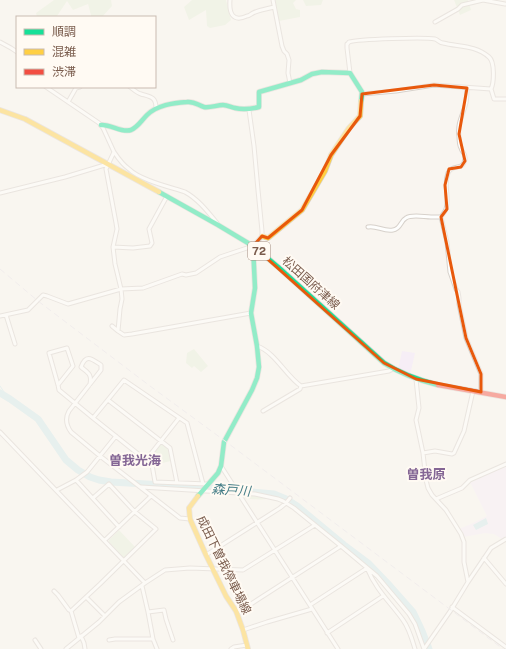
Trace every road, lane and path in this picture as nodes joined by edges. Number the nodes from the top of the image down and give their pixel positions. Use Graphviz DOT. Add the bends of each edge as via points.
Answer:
graph roads {
  1 [pos="230,0"];
  2 [pos="274,0"];
  3 [pos="505,4"];
  4 [pos="274,7"];
  5 [pos="435,22"];
  6 [pos="0,42"];
  7 [pos="16,51"];
  8 [pos="350,73"];
  9 [pos="290,83"];
  10 [pos="47,88"];
  11 [pos="76,88"];
  12 [pos="131,88"];
  13 [pos="467,88"];
  14 [pos="491,89"];
  15 [pos="362,94"];
  16 [pos="506,99"];
  17 [pos="68,102"];
  18 [pos="156,108"];
  19 [pos="0,110"];
  20 [pos="249,110"];
  21 [pos="101,125"];
  22 [pos="114,152"];
  23 [pos="109,164"];
  24 [pos="0,193"];
  25 [pos="167,196"];
  26 [pos="441,217"];
  27 [pos="218,225"];
  28 [pos="368,227"];
  29 [pos="262,236"];
  30 [pos="253,246"];
  31 [pos="113,247"];
  32 [pos="121,288"];
  33 [pos="251,314"];
  34 [pos="6,315"];
  35 [pos="0,316"];
  36 [pos="112,326"];
  37 [pos="118,331"];
  38 [pos="134,334"];
  39 [pos="136,338"];
  40 [pos="15,344"];
  41 [pos="257,346"];
  42 [pos="394,369"];
  43 [pos="416,379"];
  44 [pos="90,384"];
  45 [pos="58,385"];
  46 [pos="301,386"];
  47 [pos="473,391"];
  48 [pos="481,392"];
  49 [pos="506,397"];
  50 [pos="108,400"];
  51 [pos="75,403"];
  52 [pos="263,411"];
  53 [pos="93,418"];
  54 [pos="180,418"];
  55 [pos="0,432"];
  56 [pos="116,436"];
  57 [pos="161,441"];
  58 [pos="423,454"];
  59 [pos="100,456"];
  60 [pos="146,460"];
  61 [pos="506,464"];
  62 [pos="221,466"];
  63 [pos="76,480"];
  64 [pos="177,483"];
  65 [pos="206,484"];
  66 [pos="140,486"];
  67 [pos="57,490"];
  68 [pos="202,491"];
  69 [pos="238,493"];
  70 [pos="151,496"];
  71 [pos="93,498"];
  72 [pos="290,498"];
  73 [pos="436,500"];
  74 [pos="287,503"];
  75 [pos="135,512"];
  76 [pos="190,519"];
  77 [pos="257,522"];
  78 [pos="315,525"];
  79 [pos="119,526"];
  80 [pos="506,539"];
  81 [pos="105,540"];
  82 [pos="341,546"];
  83 [pos="275,550"];
  84 [pos="206,555"];
  85 [pos="484,558"];
  86 [pos="124,560"];
  87 [pos="367,568"];
  88 [pos="213,569"];
  89 [pos="292,578"];
  90 [pos="468,582"];
  91 [pos="146,583"];
  92 [pos="506,584"];
  93 [pos="142,586"];
  94 [pos="54,591"];
  95 [pos="383,596"];
  96 [pos="86,598"];
  97 [pos="310,605"];
  98 [pos="452,607"];
  99 [pos="312,609"];
  100 [pos="71,611"];
  101 [pos="236,611"];
  102 [pos="148,612"];
  103 [pos="105,616"];
  104 [pos="243,630"];
  105 [pos="328,633"];
  106 [pos="80,637"];
  107 [pos="153,639"];
  108 [pos="35,640"];
  109 [pos="109,640"];
  110 [pos="173,640"];
  111 [pos="248,647"];
  112 [pos="506,647"];
  113 [pos="41,649"];
  114 [pos="66,649"];
  115 [pos="85,649"];
  116 [pos="157,649"];
  117 [pos="231,649"];
  118 [pos="338,649"];
  119 [pos="415,649"];
  120 [pos="424,649"];
  1 -- 4 [label="street" via="231,15 237,18"];
  2 -- 4 [label="street"];
  3 -- 5 [label="street" via="483,0 462,5"];
  4 -- 9 [label="street" via="282,46 289,60"];
  6 -- 7 [label="street"];
  8 -- 9 [label="main road" via="322,72"];
  8 -- 14 [label="street" via="347,48 349,42 435,39 442,43 474,48 490,58 493,71"];
  8 -- 15 [label="main road"];
  9 -- 20 [label="main road" via="259,92 259,107"];
  10 -- 17 [label="street"];
  11 -- 17 [label="street"];
  12 -- 18 [label="street" via="154,100"];
  13 -- 14 [label="street"];
  13 -- 15 [label="street" via="434,85"];
  13 -- 26 [label="street" via="458,134 466,156 465,161 461,167 452,168 448,172 445,185 447,209"];
  14 -- 16 [label="street" via="494,99"];
  15 -- 29 [label="main road" via="360,116 331,155 325,171 302,210 268,238"];
  17 -- 21 [label="street"];
  18 -- 20 [label="main road" via="192,102 204,107 224,105"];
  18 -- 21 [label="main road" via="136,128 129,131"];
  19 -- 23 [label="main road, 松田国府津線 / 72" via="25,119"];
  20 -- 29 [label="street"];
  21 -- 22 [label="street"];
  22 -- 23 [label="street"];
  22 -- 27 [label="street" via="132,172 191,195"];
  23 -- 24 [label="street"];
  23 -- 25 [label="main road, 松田国府津線 / 72"];
  23 -- 31 [label="street" via="106,169 116,223"];
  25 -- 27 [label="main road, 松田国府津線 / 72"];
  25 -- 31 [label="street" via="149,229 152,243 150,246"];
  26 -- 28 [label="street" via="407,217 398,228 392,230"];
  26 -- 48 [label="street" via="450,272 459,298 466,338 481,374"];
  27 -- 30 [label="main road, 松田国府津線 / 72"];
  29 -- 30 [label="street"];
  30 -- 32 [label="street" via="220,257 196,273 182,274 143,288"];
  30 -- 33 [label="main road, 成田下曽我停車場線" via="255,288"];
  30 -- 42 [label="main road, 松田国府津線 / 72" via="384,363"];
  31 -- 32 [label="street"];
  32 -- 34 [label="street" via="68,304 43,295 28,310"];
  32 -- 37 [label="street"];
  33 -- 38 [label="street"];
  33 -- 41 [label="main road, 成田下曽我停車場線"];
  34 -- 35 [label="street"];
  34 -- 40 [label="street"];
  36 -- 37 [label="street"];
  37 -- 38 [label="street" via="124,335"];
  38 -- 39 [label="street"];
  41 -- 46 [label="street" via="273,357"];
  41 -- 62 [label="main road, 成田下曽我停車場線" via="257,378 224,442"];
  42 -- 43 [label="main road, 松田国府津線 / 72"];
  42 -- 46 [label="street"];
  43 -- 47 [label="main road, 松田国府津線 / 72"];
  43 -- 58 [label="street" via="419,408 416,420"];
  44 -- 44 [label="street" via="89,374 81,367 87,358 92,358 102,367"];
  44 -- 51 [label="street"];
  45 -- 45 [label="street" via="72,366 67,348 49,353"];
  45 -- 51 [label="street"];
  46 -- 52 [label="street"];
  47 -- 48 [label="main road, 松田国府津線 / 72"];
  47 -- 58 [label="street" via="464,431 454,453 435,451"];
  48 -- 49 [label="main road, 松田国府津線 / 72"];
  50 -- 53 [label="street"];
  50 -- 54 [label="street" via="124,380"];
  50 -- 57 [label="street"];
  51 -- 53 [label="street"];
  51 -- 59 [label="street" via="66,416 68,427"];
  53 -- 56 [label="street"];
  54 -- 57 [label="street"];
  54 -- 65 [label="street" via="186,423"];
  55 -- 67 [label="street"];
  56 -- 59 [label="street"];
  56 -- 60 [label="street"];
  57 -- 60 [label="street"];
  57 -- 64 [label="street" via="170,448"];
  58 -- 73 [label="street" via="428,488"];
  59 -- 63 [label="street" via="86,473"];
  59 -- 66 [label="street"];
  60 -- 64 [label="street" via="152,465 155,482"];
  61 -- 73 [label="street" via="470,480 462,488"];
  62 -- 65 [label="main road, 成田下曽我停車場線" via="218,473"];
  62 -- 69 [label="street"];
  63 -- 67 [label="street"];
  63 -- 71 [label="street"];
  64 -- 65 [label="street"];
  65 -- 68 [label="main road, 成田下曽我停車場線"];
  66 -- 68 [label="street"];
  66 -- 70 [label="street"];
  67 -- 81 [label="street"];
  68 -- 69 [label="street"];
  68 -- 76 [label="main road, 成田下曽我停車場線" via="189,508"];
  69 -- 74 [label="street" via="278,498"];
  69 -- 77 [label="street"];
  70 -- 75 [label="street"];
  70 -- 76 [label="street" via="180,518"];
  71 -- 75 [label="street" via="109,484"];
  71 -- 79 [label="street"];
  72 -- 74 [label="street"];
  73 -- 90 [label="street" via="446,510 461,534"];
  74 -- 77 [label="street"];
  74 -- 78 [label="street"];
  75 -- 79 [label="street"];
  75 -- 86 [label="street" via="156,529"];
  76 -- 84 [label="main road, 成田下曽我停車場線"];
  77 -- 83 [label="street"];
  77 -- 84 [label="street"];
  78 -- 82 [label="street"];
  78 -- 83 [label="street"];
  79 -- 81 [label="street"];
  80 -- 85 [label="street" via="491,548"];
  81 -- 86 [label="street"];
  82 -- 87 [label="street"];
  82 -- 89 [label="street"];
  83 -- 88 [label="street" via="243,570"];
  83 -- 89 [label="street"];
  84 -- 88 [label="main road, 成田下曽我停車場線"];
  85 -- 90 [label="street"];
  85 -- 92 [label="street"];
  86 -- 91 [label="street"];
  86 -- 96 [label="street"];
  87 -- 95 [label="street"];
  87 -- 97 [label="street"];
  87 -- 120 [label="street" via="409,614"];
  88 -- 91 [label="street" via="165,570"];
  88 -- 101 [label="main road, 成田下曽我停車場線"];
  89 -- 97 [label="street"];
  89 -- 101 [label="street"];
  90 -- 98 [label="street"];
  91 -- 93 [label="street"];
  93 -- 102 [label="street"];
  93 -- 103 [label="street" via="119,602"];
  94 -- 100 [label="street"];
  95 -- 105 [label="street"];
  95 -- 119 [label="street" via="404,621"];
  96 -- 100 [label="street"];
  96 -- 103 [label="street"];
  97 -- 99 [label="street"];
  98 -- 112 [label="street"];
  98 -- 120 [label="street"];
  99 -- 104 [label="street"];
  99 -- 105 [label="street"];
  100 -- 106 [label="street"];
  101 -- 104 [label="main road, 成田下曽我停車場線"];
  102 -- 107 [label="street"];
  102 -- 110 [label="street" via="164,610"];
  103 -- 106 [label="street"];
  104 -- 111 [label="main road, 成田下曽我停車場線"];
  105 -- 118 [label="street"];
  106 -- 114 [label="street"];
  106 -- 115 [label="street"];
  107 -- 109 [label="street"];
  107 -- 116 [label="street"];
  108 -- 113 [label="street"];
  111 -- 117 [label="street"];
}
